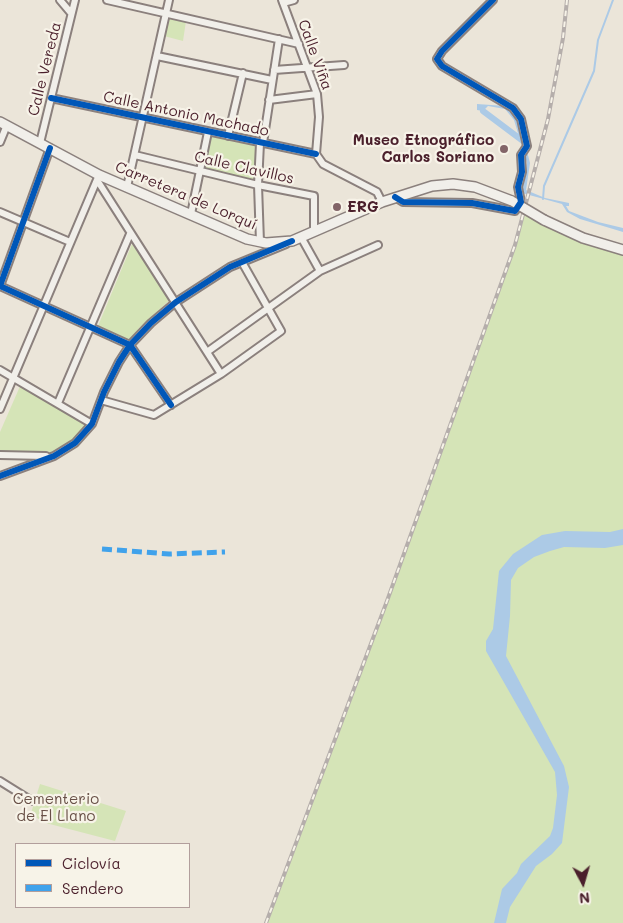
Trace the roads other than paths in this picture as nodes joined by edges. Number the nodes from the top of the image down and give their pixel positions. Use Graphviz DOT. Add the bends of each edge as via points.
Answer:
graph roads {
  1 [pos="60,0"];
  2 [pos="75,0"];
  3 [pos="107,0"];
  4 [pos="169,0"];
  5 [pos="294,0"];
  6 [pos="492,0"];
  7 [pos="283,1"];
  8 [pos="72,13"];
  9 [pos="166,13"];
  10 [pos="279,39"];
  11 [pos="299,44"];
  12 [pos="157,56"];
  13 [pos="344,65"];
  14 [pos="308,67"];
  15 [pos="274,70"];
  16 [pos="243,74"];
  17 [pos="272,80"];
  18 [pos="317,94"];
  19 [pos="51,98"];
  20 [pos="269,100"];
  21 [pos="144,118"];
  22 [pos="3,123"];
  23 [pos="208,132"];
  24 [pos="228,136"];
  25 [pos="0,142"];
  26 [pos="40,143"];
  27 [pos="262,143"];
  28 [pos="50,148"];
  29 [pos="316,154"];
  30 [pos="135,155"];
  31 [pos="200,171"];
  32 [pos="98,177"];
  33 [pos="258,185"];
  34 [pos="128,187"];
  35 [pos="395,197"];
  36 [pos="382,202"];
  37 [pos="0,212"];
  38 [pos="191,214"];
  39 [pos="23,222"];
  40 [pos="314,231"];
  41 [pos="130,234"];
  42 [pos="301,237"];
  43 [pos="292,241"];
  44 [pos="70,242"];
  45 [pos="260,242"];
  46 [pos="378,245"];
  47 [pos="622,249"];
  48 [pos="242,262"];
  49 [pos="320,271"];
  50 [pos="0,286"];
  51 [pos="176,302"];
  52 [pos="43,305"];
  53 [pos="269,309"];
  54 [pos="90,326"];
  55 [pos="130,345"];
  56 [pos="207,352"];
  57 [pos="0,370"];
  58 [pos="221,374"];
  59 [pos="14,376"];
  60 [pos="101,400"];
  61 [pos="58,403"];
  62 [pos="171,404"];
  63 [pos="0,409"];
  64 [pos="92,424"];
  65 [pos="0,455"];
  66 [pos="54,456"];
  67 [pos="0,476"];
  68 [pos="0,782"];
  69 [pos="32,800"];
  1 -- 8 [label="street"];
  2 -- 8 [label="street, Calle Vereda"];
  3 -- 9 [label="street"];
  4 -- 9 [label="street"];
  5 -- 7 [label="street"];
  6 -- 35 [label="street" via="437,59 442,66 513,108 521,119 528,146 522,156 518,187 521,202 515,211 472,203 403,202"];
  7 -- 11 [label="street, Calle Viña"];
  8 -- 19 [label="street, Calle Vereda"];
  9 -- 10 [label="street"];
  9 -- 12 [label="street"];
  10 -- 11 [label="street"];
  10 -- 15 [label="street"];
  11 -- 14 [label="street, Calle Viña"];
  12 -- 16 [label="street"];
  12 -- 21 [label="street"];
  13 -- 14 [label="street"];
  14 -- 15 [label="street"];
  14 -- 18 [label="street, Calle Viña"];
  15 -- 17 [label="street"];
  16 -- 17 [label="street"];
  16 -- 24 [label="street"];
  17 -- 20 [label="street"];
  18 -- 20 [label="street"];
  18 -- 29 [label="street, Calle Viña" via="320,117"];
  19 -- 21 [label="street, Calle Antonio Machado"];
  19 -- 26 [label="street, Calle Vereda"];
  20 -- 27 [label="street"];
  21 -- 23 [label="street, Calle Antonio Machado"];
  21 -- 30 [label="street"];
  22 -- 25 [label="street"];
  22 -- 26 [label="main road, Carretera de Lorquí"];
  23 -- 24 [label="street, Calle Antonio Machado"];
  23 -- 31 [label="street"];
  24 -- 27 [label="street, Calle Antonio Machado"];
  26 -- 28 [label="main road, Carretera de Lorquí"];
  27 -- 29 [label="street, Calle Antonio Machado"];
  27 -- 33 [label="street"];
  28 -- 32 [label="main road, Carretera de Lorquí"];
  28 -- 39 [label="street"];
  29 -- 36 [label="street" via="323,164 377,192"];
  30 -- 31 [label="street, Calle Clavillos"];
  30 -- 34 [label="street"];
  31 -- 33 [label="street, Calle Clavillos"];
  31 -- 38 [label="street"];
  32 -- 34 [label="main road, Carretera de Lorquí"];
  32 -- 41 [label="street"];
  32 -- 44 [label="street"];
  33 -- 40 [label="street, Calle Clavillos" via="314,196"];
  33 -- 45 [label="street"];
  34 -- 38 [label="main road, Carretera de Lorquí"];
  35 -- 36 [label="main road, Carretera de Lorquí"];
  35 -- 47 [label="main road, Carretera de Lorquí, bridge" via="432,186 453,184 488,190 583,238"];
  36 -- 40 [label="main road, Carretera de Lorquí"];
  37 -- 39 [label="street"];
  38 -- 45 [label="main road, Carretera de Lorquí"];
  39 -- 44 [label="street"];
  39 -- 50 [label="street"];
  40 -- 42 [label="main road, Carretera de Lorquí"];
  41 -- 51 [label="street"];
  41 -- 54 [label="street"];
  42 -- 43 [label="main road, Carretera de Lorquí"];
  42 -- 49 [label="street"];
  43 -- 45 [label="main road, Carretera de Lorquí"];
  43 -- 48 [label="street"];
  44 -- 52 [label="street"];
  46 -- 49 [label="street"];
  48 -- 51 [label="street"];
  48 -- 53 [label="street"];
  49 -- 53 [label="street"];
  50 -- 52 [label="street"];
  51 -- 55 [label="street"];
  51 -- 56 [label="street"];
  52 -- 54 [label="street"];
  52 -- 59 [label="street"];
  53 -- 56 [label="street"];
  53 -- 58 [label="street" via="281,331"];
  54 -- 55 [label="street"];
  54 -- 61 [label="street"];
  55 -- 60 [label="street"];
  55 -- 62 [label="street"];
  56 -- 58 [label="street"];
  57 -- 59 [label="street"];
  58 -- 62 [label="street"];
  59 -- 61 [label="street"];
  59 -- 63 [label="street"];
  60 -- 62 [label="street" via="154,415"];
  60 -- 64 [label="street"];
  61 -- 64 [label="street"];
  64 -- 66 [label="street" via="75,443"];
  65 -- 66 [label="street"];
  66 -- 67 [label="street"];
  68 -- 69 [label="street"];
}
